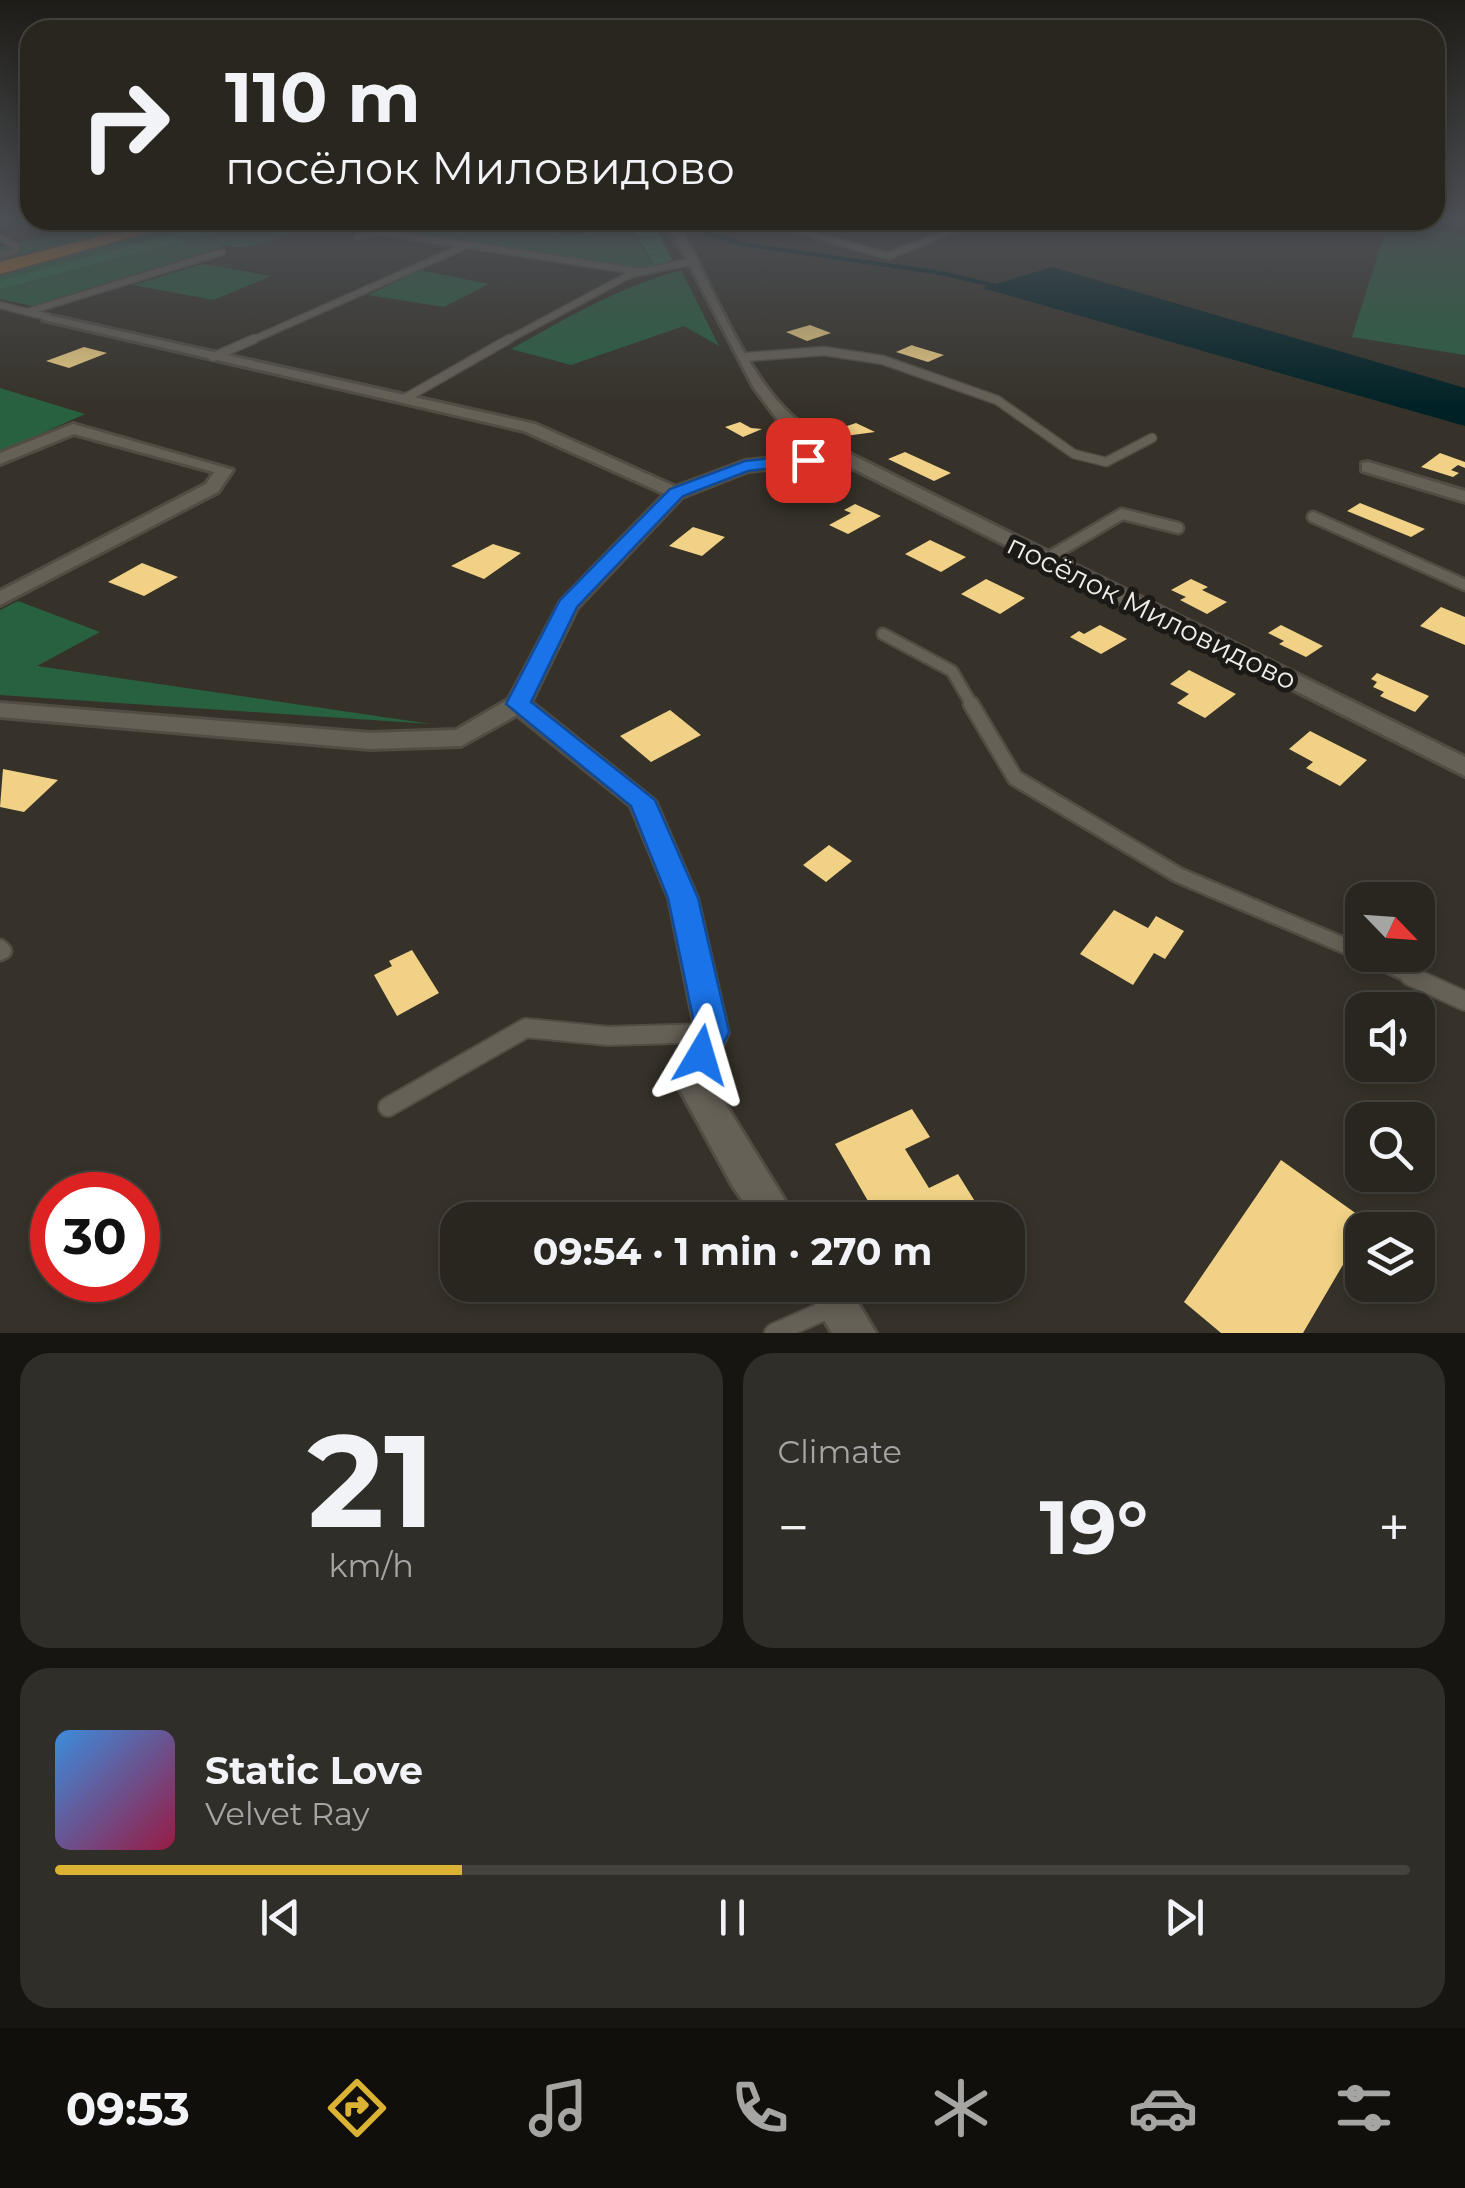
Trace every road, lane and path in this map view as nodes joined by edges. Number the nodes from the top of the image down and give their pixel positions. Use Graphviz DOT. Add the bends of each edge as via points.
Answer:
graph roads {
  1 [pos="124,282"];
  2 [pos="384,282"];
  3 [pos="619,282"];
  4 [pos="703,282"];
  5 [pos="0,306"];
  6 [pos="27,312"];
  7 [pos="48,318"];
  8 [pos="212,356"];
  9 [pos="746,357"];
  10 [pos="404,400"];
  11 [pos="1152,438"];
  12 [pos="840,456"];
  13 [pos="0,460"];
  14 [pos="1368,467"];
  15 [pos="676,492"];
  16 [pos="1465,497"];
  17 [pos="1313,516"];
  18 [pos="1178,528"];
  19 [pos="1044,560"];
  20 [pos="1465,585"];
  21 [pos="0,599"];
  22 [pos="883,634"];
  23 [pos="518,704"];
  24 [pos="0,710"];
  25 [pos="1465,766"];
  26 [pos="1345,946"];
  27 [pos="1403,972"];
  28 [pos="1465,1001"];
  29 [pos="712,1032"];
  30 [pos="388,1107"];
  31 [pos="765,1202"];
  32 [pos="839,1308"];
  33 [pos="774,1333"];
  1 -- 6 [label="lane"];
  2 -- 8 [label="lane"];
  3 -- 10 [label="lane"];
  4 -- 9 [label="street, посёлок Миловидово"];
  5 -- 6 [label="lane"];
  6 -- 7 [label="lane"];
  7 -- 8 [label="street"];
  8 -- 10 [label="street"];
  9 -- 11 [label="lane" via="824,351 883,360 997,400 1074,454 1106,462"];
  9 -- 12 [label="street, посёлок Миловидово" via="779,412"];
  10 -- 15 [label="street" via="529,427"];
  12 -- 15 [label="street" via="745,466"];
  12 -- 19 [label="street, посёлок Миловидово"];
  13 -- 21 [label="street" via="74,429 224,470 212,488"];
  14 -- 16 [label="street"];
  15 -- 23 [label="street" via="568,604"];
  17 -- 20 [label="lane"];
  18 -- 19 [label="lane" via="1122,514"];
  19 -- 25 [label="street, посёлок Миловидово"];
  22 -- 26 [label="lane" via="952,672 1015,778 1178,874"];
  23 -- 24 [label="street" via="461,738 370,740"];
  23 -- 29 [label="street" via="642,800 683,898"];
  27 -- 28 [label="lane"];
  29 -- 30 [label="lane" via="608,1036 526,1028"];
  29 -- 31 [label="street" via="690,1077"];
  32 -- 33 [label="lane"];
}
